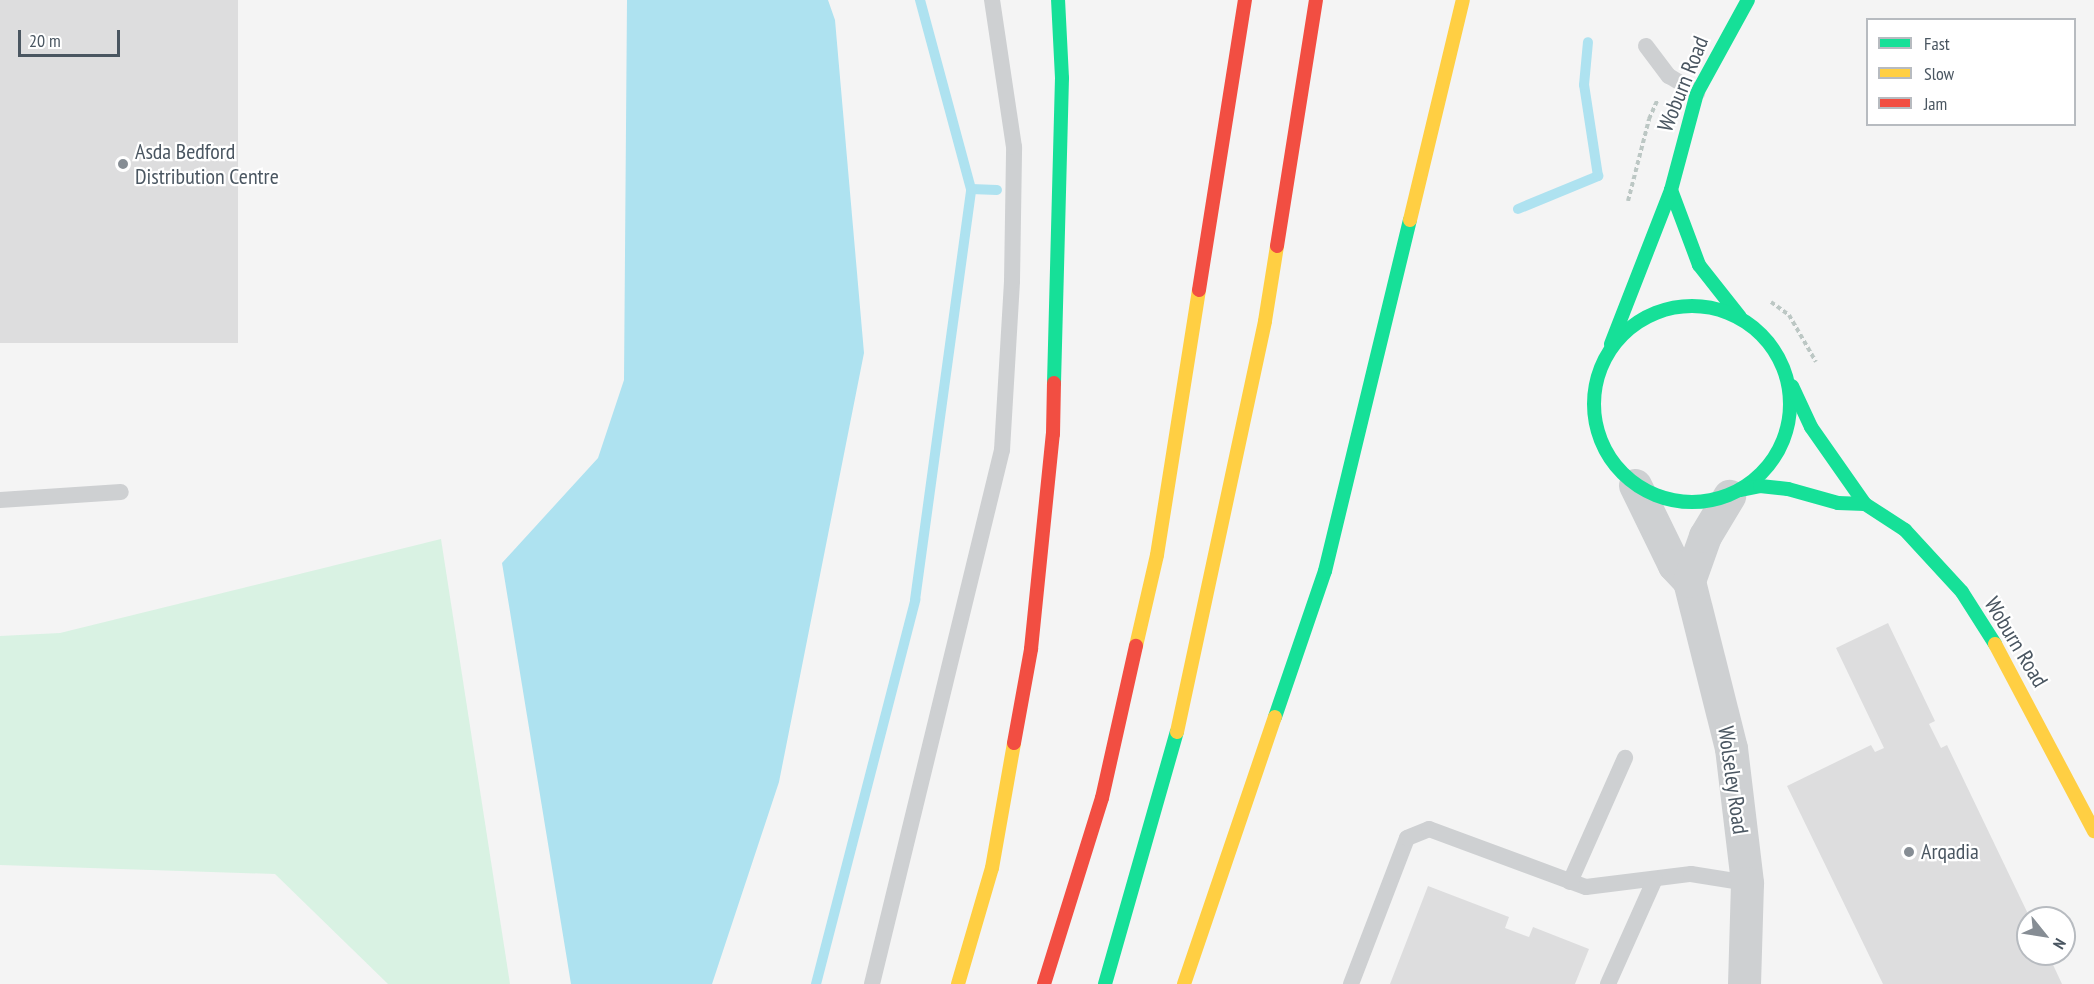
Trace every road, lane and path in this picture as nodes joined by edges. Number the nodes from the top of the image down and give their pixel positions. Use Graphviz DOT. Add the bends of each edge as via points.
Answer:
graph roads {
  1 [pos="992,0"];
  2 [pos="1058,0"];
  3 [pos="1245,0"];
  4 [pos="1316,0"];
  5 [pos="1463,0"];
  6 [pos="1748,0"];
  7 [pos="1646,46"];
  8 [pos="1697,93"];
  9 [pos="1671,190"];
  10 [pos="1740,317"];
  11 [pos="1610,349"];
  12 [pos="1787,376"];
  13 [pos="1635,485"];
  14 [pos="121,492"];
  15 [pos="1735,493"];
  16 [pos="0,500"];
  17 [pos="1865,504"];
  18 [pos="1689,581"];
  19 [pos="1625,758"];
  20 [pos="2093,824"];
  21 [pos="1655,879"];
  22 [pos="1570,882"];
  23 [pos="1747,883"];
  24 [pos="872,984"];
  25 [pos="958,984"];
  26 [pos="1044,984"];
  27 [pos="1105,984"];
  28 [pos="1184,984"];
  29 [pos="1351,984"];
  30 [pos="1608,984"];
  31 [pos="1744,984"];
  1 -- 24 [label="lane" via="1014,147 1012,281 1002,450"];
  2 -- 25 [label="main road" via="1062,78 1053,434 1031,649 992,868"];
  3 -- 26 [label="main road" via="1157,555 1102,798"];
  4 -- 27 [label="main road" via="1265,321 1173,752"];
  5 -- 28 [label="main road" via="1325,571"];
  6 -- 8 [label="main road, Woburn Road"];
  7 -- 8 [label="lane" via="1669,76"];
  8 -- 9 [label="main road, Woburn Road"];
  9 -- 10 [label="main road" via="1699,265"];
  9 -- 11 [label="main road, Woburn Road"];
  10 -- 11 [label="main road" via="1712,307 1655,312 1630,327"];
  10 -- 12 [label="main road" via="1760,332 1776,352"];
  11 -- 13 [label="main road" via="1597,376 1594,397 1598,437 1613,464"];
  12 -- 15 [label="main road" via="1791,409 1784,441 1767,469"];
  12 -- 17 [label="main road, Woburn Road" via="1812,427"];
  13 -- 15 [label="main road" via="1681,502 1705,502"];
  13 -- 18 [label="street, Wolseley Road" via="1674,566"];
  14 -- 16 [label="lane"];
  15 -- 17 [label="main road, Woburn Road" via="1760,486 1788,489 1838,503"];
  15 -- 18 [label="street" via="1705,536"];
  17 -- 20 [label="main road, Woburn Road" via="1905,530 1962,592 2008,664"];
  18 -- 23 [label="street, Wolseley Road" via="1731,747"];
  19 -- 22 [label="lane"];
  21 -- 22 [label="lane" via="1586,887"];
  21 -- 23 [label="lane" via="1691,874"];
  21 -- 30 [label="lane"];
  22 -- 29 [label="lane" via="1429,828 1407,838"];
  23 -- 31 [label="street, Wolseley Road"];
}
